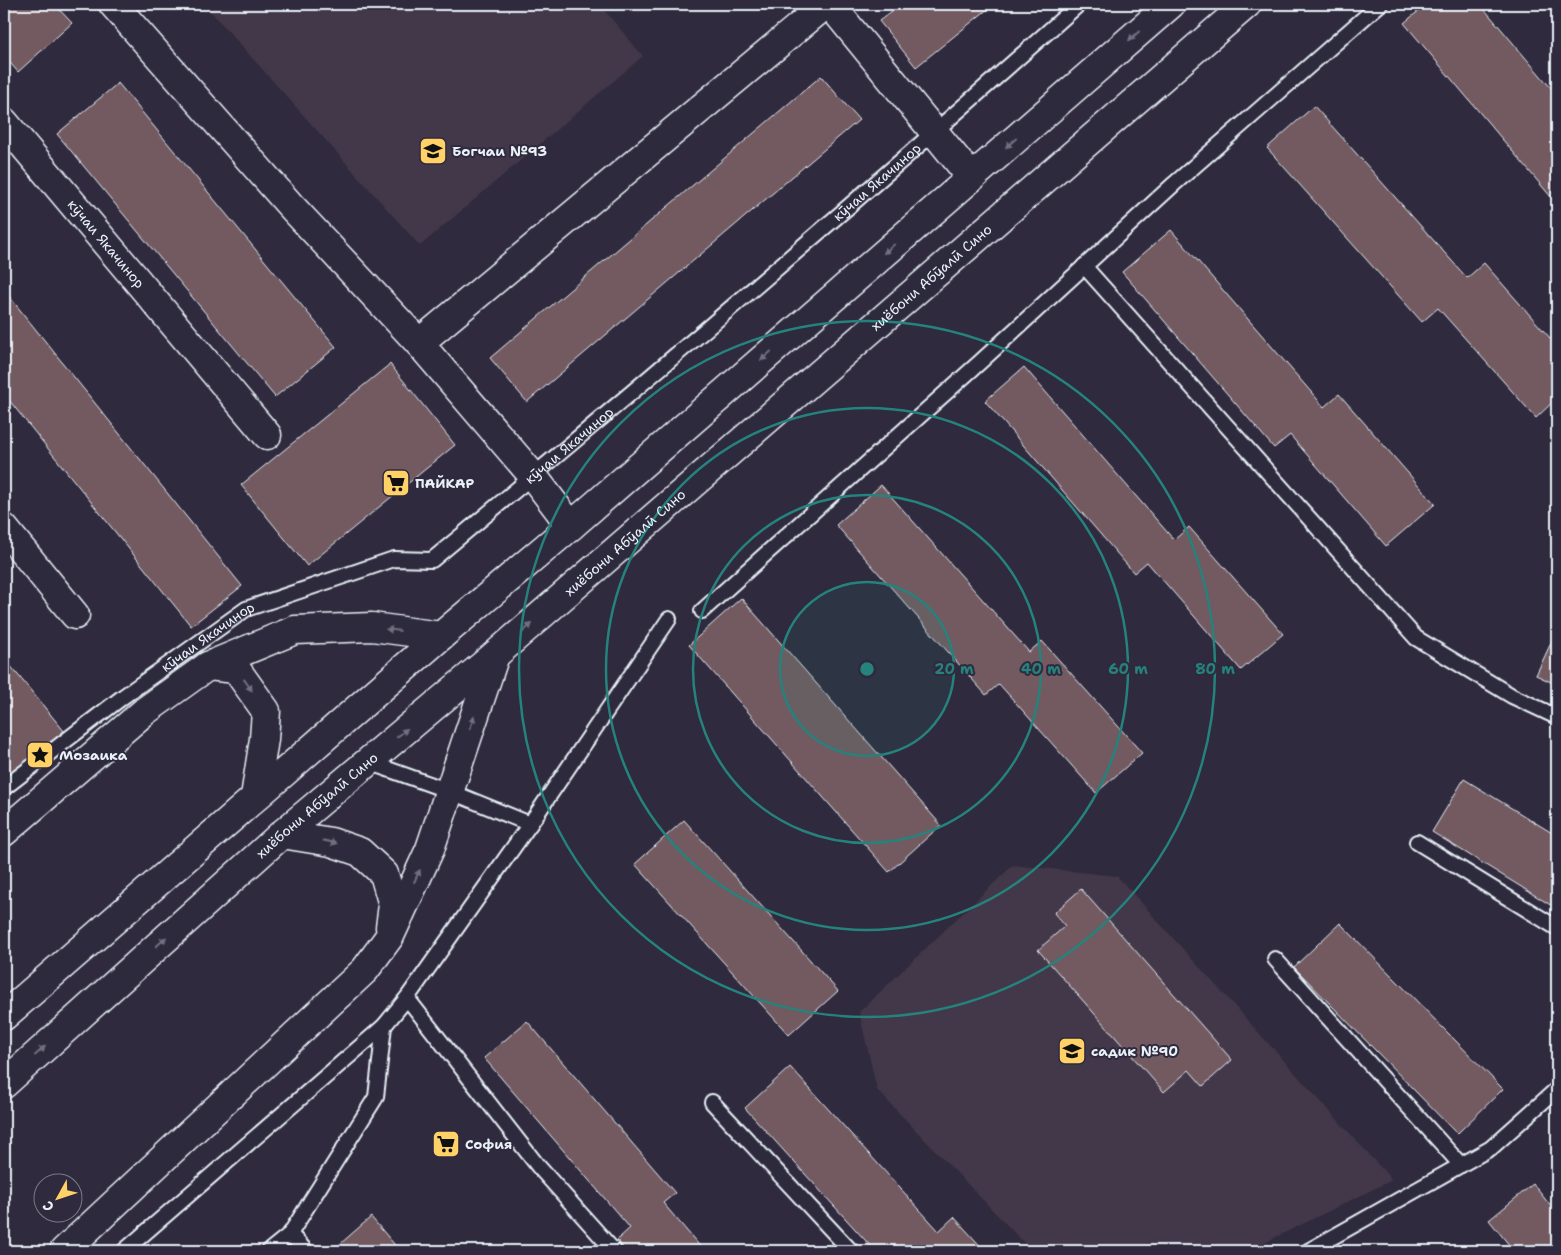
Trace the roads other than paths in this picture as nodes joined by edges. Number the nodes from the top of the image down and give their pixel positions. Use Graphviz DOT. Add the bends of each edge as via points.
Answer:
graph roads {
  1 [pos="113,4"];
  2 [pos="828,4"];
  3 [pos="1079,4"];
  4 [pos="1170,4"];
  5 [pos="1247,4"];
  6 [pos="1380,4"];
  7 [pos="4,122"];
  8 [pos="935,132"];
  9 [pos="971,177"];
  10 [pos="1084,266"];
  11 [pos="419,343"];
  12 [pos="267,435"];
  13 [pos="533,476"];
  14 [pos="571,526"];
  15 [pos="4,528"];
  16 [pos="702,611"];
  17 [pos="75,615"];
  18 [pos="669,619"];
  19 [pos="441,636"];
  20 [pos="495,655"];
  21 [pos="208,666"];
  22 [pos="1557,717"];
  23 [pos="368,762"];
  24 [pos="4,788"];
  25 [pos="449,791"];
  26 [pos="255,797"];
  27 [pos="530,824"];
  28 [pos="4,832"];
  29 [pos="282,834"];
  30 [pos="1417,842"];
  31 [pos="1557,928"];
  32 [pos="390,936"];
  33 [pos="1275,959"];
  34 [pos="407,998"];
  35 [pos="4,1016"];
  36 [pos="384,1026"];
  37 [pos="4,1084"];
  38 [pos="1557,1090"];
  39 [pos="712,1102"];
  40 [pos="1461,1165"];
  41 [pos="290,1234"];
  42 [pos="64,1251"];
  43 [pos="124,1251"];
  44 [pos="269,1251"];
  45 [pos="306,1251"];
  46 [pos="614,1251"];
  47 [pos="851,1251"];
  48 [pos="1308,1251"];
  1 -- 11 [label="main road" via="290,206"];
  2 -- 8 [label="main road"];
  2 -- 11 [label="main road"];
  3 -- 8 [label="lane, кӯчаи Якачинор"];
  4 -- 9 [label="main road, one-way"];
  20 -- 5 [label="main road, хиёбони Абӯалӣ Сино, one-way"];
  6 -- 10 [label="lane"];
  7 -- 12 [label="main road, кӯчаи Якачинор"];
  8 -- 9 [label="main road"];
  8 -- 13 [label="lane, кӯчаи Якачинор"];
  9 -- 14 [label="main road, one-way"];
  10 -- 16 [label="lane"];
  10 -- 22 [label="lane" via="1416,638 1512,696"];
  11 -- 13 [label="main road"];
  13 -- 14 [label="main road"];
  13 -- 24 [label="lane, кӯчаи Якачинор" via="432,560 394,559 246,609 124,696"];
  14 -- 19 [label="main road"];
  15 -- 17 [label="main road"];
  18 -- 27 [label="lane"];
  19 -- 21 [label="main road, one-way" via="372,627 296,630"];
  19 -- 26 [label="main road"];
  23 -- 20 [label="main road, хиёбони Абӯалӣ Сино, one-way"];
  25 -- 20 [label="main road, one-way"];
  21 -- 26 [label="main road, one-way" via="236,669 266,712"];
  21 -- 28 [label="main road" via="146,711"];
  23 -- 25 [label="lane"];
  23 -- 29 [label="main road, хиёбони Абӯалӣ Сино"];
  25 -- 27 [label="lane"];
  32 -- 25 [label="main road, one-way" via="430,849"];
  26 -- 35 [label="main road"];
  27 -- 34 [label="lane"];
  29 -- 32 [label="main road, one-way" via="331,842 360,852 384,874 393,905"];
  37 -- 29 [label="main road, хиёбони Абӯалӣ Сино, one-way"];
  30 -- 31 [label="lane"];
  32 -- 42 [label="main road" via="365,970"];
  33 -- 40 [label="lane"];
  34 -- 36 [label="lane"];
  34 -- 46 [label="lane" via="538,1166"];
  36 -- 41 [label="lane" via="376,1097"];
  36 -- 43 [label="lane"];
  38 -- 40 [label="lane" via="1492,1148"];
  39 -- 47 [label="lane"];
  40 -- 48 [label="lane"];
  41 -- 44 [label="lane"];
  41 -- 45 [label="lane"];
}
